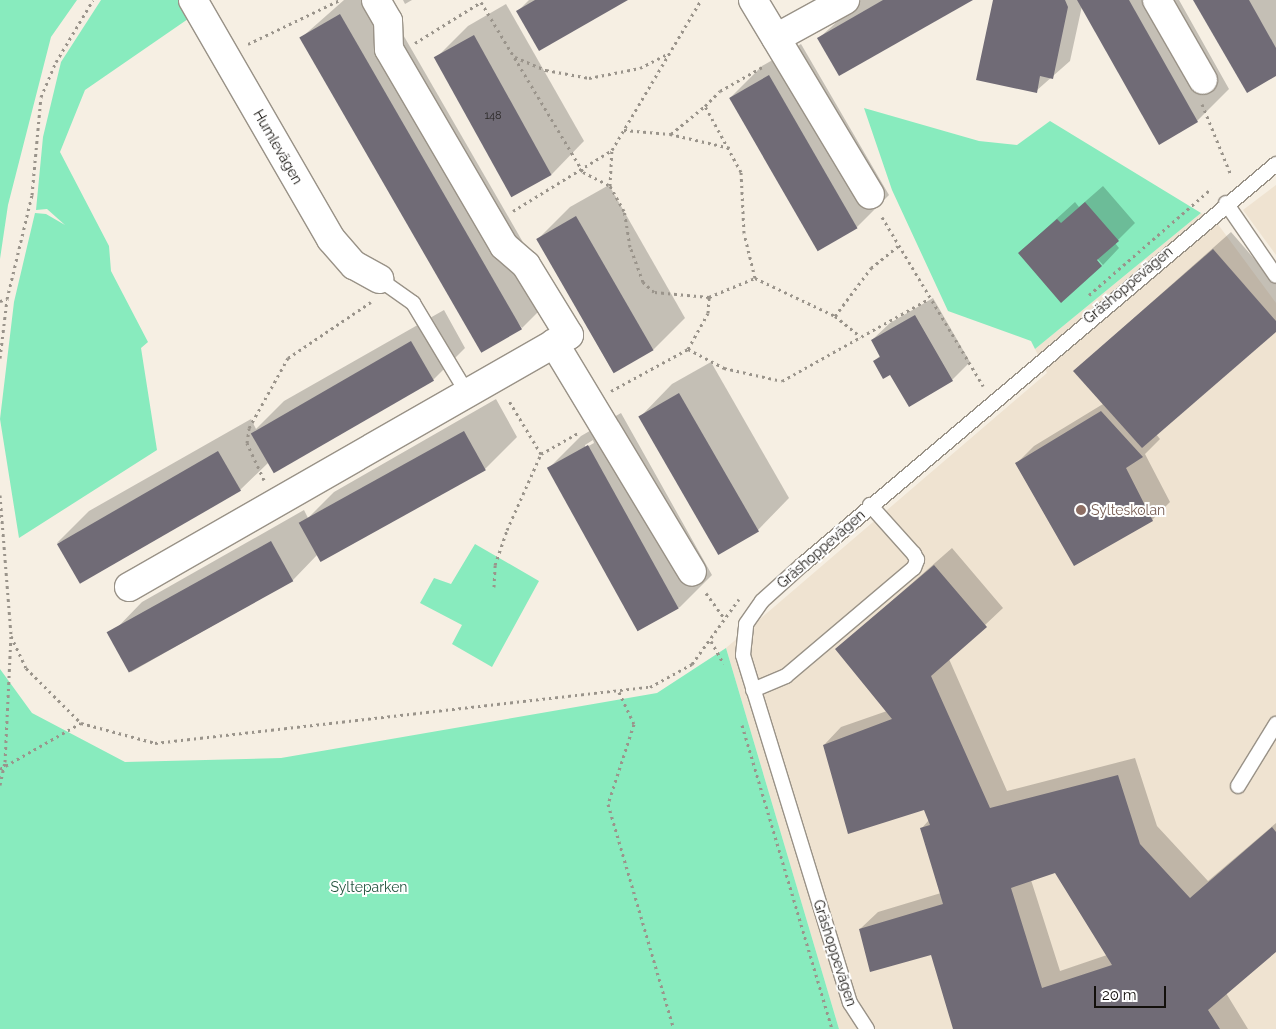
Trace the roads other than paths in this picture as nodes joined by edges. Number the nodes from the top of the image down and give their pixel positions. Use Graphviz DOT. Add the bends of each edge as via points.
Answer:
graph roads {
  1 [pos="193,0"];
  2 [pos="376,0"];
  3 [pos="753,0"];
  4 [pos="845,0"];
  5 [pos="1156,0"];
  6 [pos="781,46"];
  7 [pos="1203,80"];
  8 [pos="1276,164"];
  9 [pos="870,195"];
  10 [pos="1226,203"];
  11 [pos="1276,276"];
  12 [pos="376,277"];
  13 [pos="554,343"];
  14 [pos="467,393"];
  15 [pos="870,506"];
  16 [pos="692,572"];
  17 [pos="129,587"];
  18 [pos="753,690"];
  19 [pos="1276,724"];
  20 [pos="1238,786"];
  21 [pos="867,1029"];
  1 -- 12 [label="street, Humlevägen" via="331,239 354,265"];
  2 -- 13 [label="street" via="388,21 394,56 504,246 526,265 569,335"];
  3 -- 6 [label="street"];
  4 -- 6 [label="street"];
  5 -- 7 [label="street"];
  6 -- 9 [label="street"];
  8 -- 10 [label="lane, Gräshoppevägen"];
  10 -- 11 [label="lane"];
  10 -- 15 [label="lane, Gräshoppevägen"];
  12 -- 14 [label="lane" via="413,303"];
  13 -- 14 [label="street"];
  13 -- 16 [label="street"];
  14 -- 17 [label="street"];
  15 -- 18 [label="lane, Gräshoppevägen" via="762,601 746,624 743,655"];
  15 -- 18 [label="lane" via="914,554 918,560 914,568 786,676"];
  18 -- 21 [label="lane, Gräshoppevägen" via="850,1003"];
  19 -- 20 [label="lane"];
}
